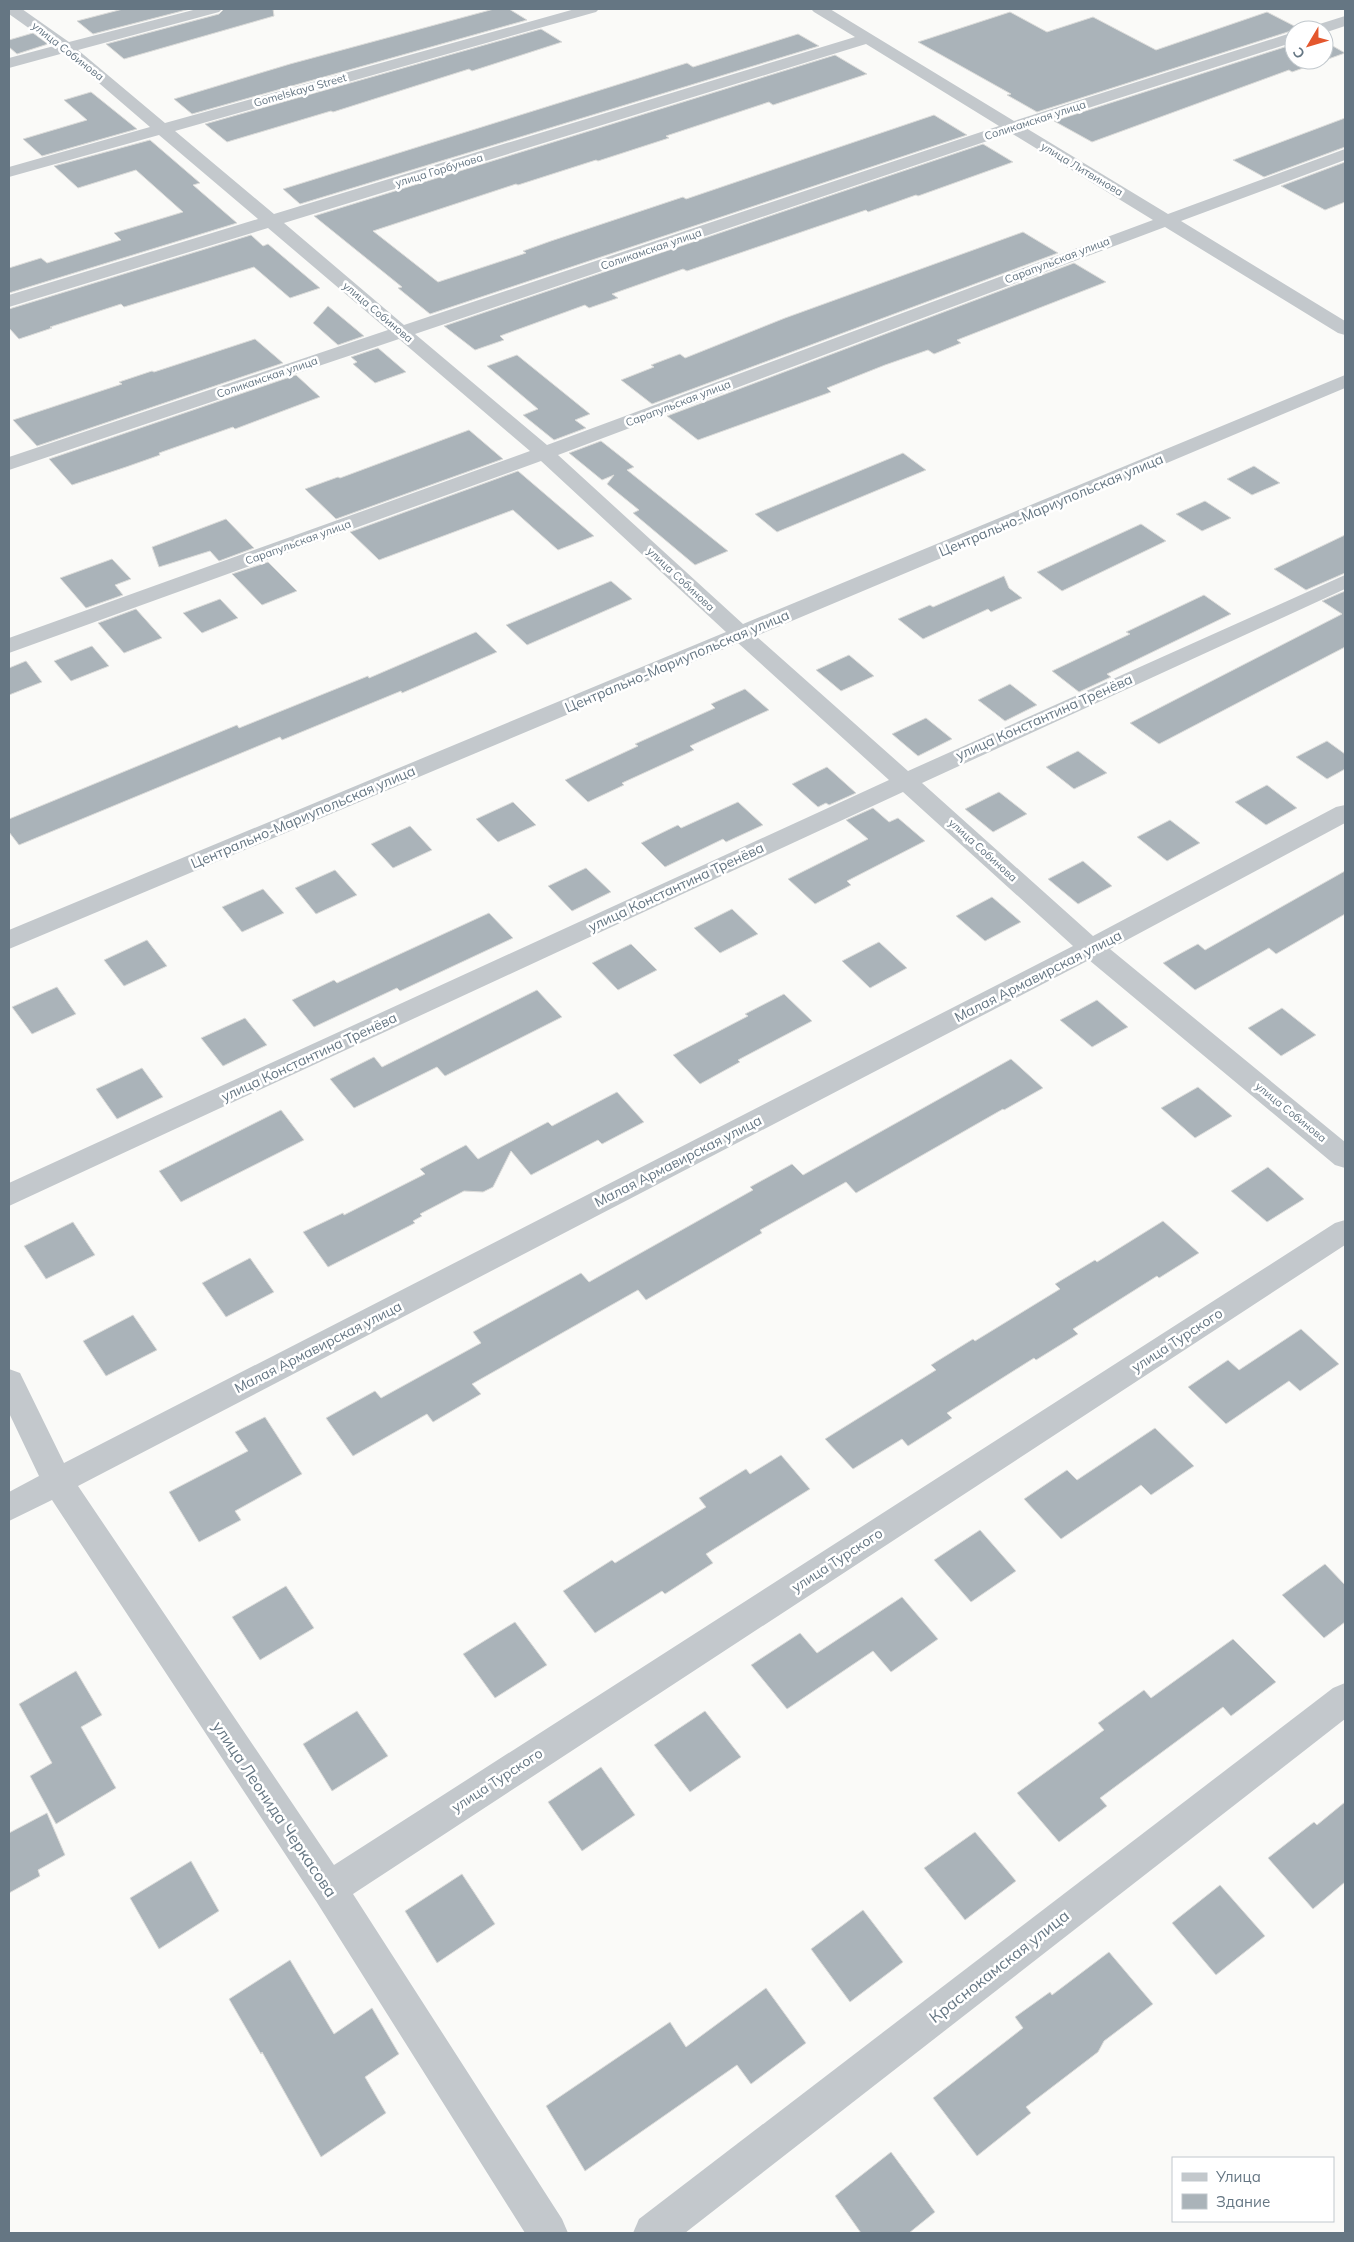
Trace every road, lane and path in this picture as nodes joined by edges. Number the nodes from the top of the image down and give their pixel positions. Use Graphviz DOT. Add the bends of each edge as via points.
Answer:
graph roads {
  1 [pos="12,9"];
  2 [pos="214,9"];
  3 [pos="590,9"];
  4 [pos="819,9"];
  5 [pos="869,38"];
  6 [pos="1284,40"];
  7 [pos="67,48"];
  8 [pos="9,63"];
  9 [pos="162,128"];
  10 [pos="1012,128"];
  11 [pos="1345,154"];
  12 [pos="9,172"];
  13 [pos="1165,220"];
  14 [pos="271,221"];
  15 [pos="9,301"];
  16 [pos="1345,329"];
  17 [pos="402,332"];
  18 [pos="1345,382"];
  19 [pos="544,453"];
  20 [pos="9,464"];
  21 [pos="1345,581"];
  22 [pos="741,634"];
  23 [pos="9,646"];
  24 [pos="906,780"];
  25 [pos="1345,813"];
  26 [pos="9,940"];
  27 [pos="1091,948"];
  28 [pos="1345,1157"];
  29 [pos="9,1196"];
  30 [pos="1345,1231"];
  31 [pos="9,1382"];
  32 [pos="57,1481"];
  33 [pos="9,1507"];
  34 [pos="1345,1699"];
  35 [pos="328,1889"];
  36 [pos="548,2233"];
  37 [pos="653,2233"];
  1 -- 7 [label="street, улица Собинова"];
  2 -- 7 [label="street"];
  3 -- 9 [label="street, Gomelskaya Street"];
  4 -- 5 [label="street, улица Литвинова"];
  5 -- 10 [label="street, улица Литвинова"];
  5 -- 14 [label="street, улица Горбунова"];
  6 -- 10 [label="street, Соликамская улица"];
  7 -- 8 [label="street"];
  7 -- 9 [label="street, улица Собинова"];
  9 -- 12 [label="street, Gomelskaya Street"];
  9 -- 14 [label="street, улица Собинова"];
  10 -- 13 [label="street, улица Литвинова"];
  10 -- 17 [label="street, Соликамская улица"];
  11 -- 13 [label="street, Сарапульская улица"];
  13 -- 16 [label="street, улица Литвинова"];
  13 -- 19 [label="street, Сарапульская улица"];
  14 -- 15 [label="street, улица Горбунова"];
  14 -- 17 [label="street, улица Собинова"];
  17 -- 19 [label="street, улица Собинова"];
  17 -- 20 [label="street, Соликамская улица"];
  18 -- 22 [label="street, Центрально-Мариупольская улица"];
  19 -- 22 [label="street, улица Собинова"];
  19 -- 23 [label="street, Сарапульская улица"];
  21 -- 24 [label="street, улица Константина Тренёва"];
  22 -- 24 [label="street, улица Собинова"];
  22 -- 26 [label="street, Центрально-Мариупольская улица"];
  24 -- 27 [label="street, улица Собинова"];
  24 -- 29 [label="street, улица Константина Тренёва"];
  25 -- 27 [label="street, Малая Армавирская улица"];
  27 -- 28 [label="street, улица Собинова"];
  27 -- 32 [label="street, Малая Армавирская улица"];
  30 -- 35 [label="street, улица Турского"];
  31 -- 32 [label="street, улица Леонида Черкасова"];
  32 -- 33 [label="street, Малая Армавирская улица"];
  32 -- 35 [label="street, улица Леонида Черкасова"];
  34 -- 37 [label="street, Краснокамская улица"];
  35 -- 36 [label="street, улица Леонида Черкасова"];
}
